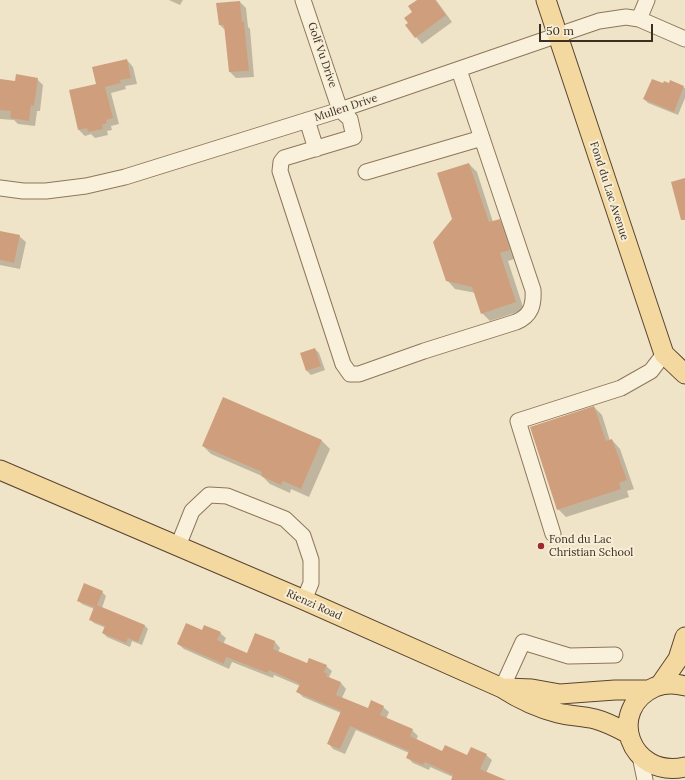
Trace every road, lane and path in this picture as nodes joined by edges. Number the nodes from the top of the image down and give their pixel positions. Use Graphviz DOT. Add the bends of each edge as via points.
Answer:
graph roads {
  1 [pos="303,0"];
  2 [pos="546,0"];
  3 [pos="647,0"];
  4 [pos="639,19"];
  5 [pos="558,36"];
  6 [pos="685,39"];
  7 [pos="459,70"];
  8 [pos="340,110"];
  9 [pos="307,120"];
  10 [pos="482,138"];
  11 [pos="316,149"];
  12 [pos="366,172"];
  13 [pos="0,188"];
  14 [pos="664,354"];
  15 [pos="685,374"];
  16 [pos="0,470"];
  17 [pos="553,534"];
  18 [pos="178,546"];
  19 [pos="304,600"];
  20 [pos="685,637"];
  21 [pos="615,655"];
  22 [pos="685,686"];
  23 [pos="502,688"];
  24 [pos="654,688"];
  25 [pos="629,734"];
  26 [pos="640,756"];
  27 [pos="677,772"];
  28 [pos="645,780"];
  1 -- 8 [label="street, Golf Vu Drive"];
  2 -- 5 [label="main road, Fond du Lac Avenue"];
  3 -- 4 [label="street"];
  4 -- 5 [label="street, Mullen Drive" via="626,17 599,21"];
  4 -- 6 [label="street, Mullen Drive"];
  5 -- 7 [label="street, Mullen Drive"];
  5 -- 14 [label="main road, Fond du Lac Avenue"];
  7 -- 8 [label="street, Mullen Drive"];
  7 -- 10 [label="street"];
  8 -- 9 [label="street, Mullen Drive"];
  8 -- 11 [label="street, Golf Vu Drive" via="350,119 354,137"];
  9 -- 11 [label="street"];
  9 -- 13 [label="street, Mullen Drive" via="125,177 86,186 38,191"];
  10 -- 11 [label="street" via="533,290 533,306 522,320 354,375 350,374 343,364 280,171 284,158"];
  10 -- 12 [label="street"];
  14 -- 15 [label="main road, Fond du Lac Avenue"];
  14 -- 17 [label="street" via="651,371 620,388 518,421"];
  16 -- 18 [label="main road, Rienzi Road"];
  18 -- 19 [label="main road, Rienzi Road"];
  18 -- 19 [label="street" via="192,511 209,495 227,496 285,519 303,536 311,560 311,583"];
  19 -- 23 [label="main road, Rienzi Road"];
  20 -- 24 [label="main road" via="678,659"];
  21 -- 23 [label="street" via="569,656 523,642"];
  22 -- 24 [label="main road" via="672,684"];
  23 -- 24 [label="main road" via="532,689 560,694"];
  23 -- 25 [label="main road, Rienzi Road" via="535,705 608,723"];
  24 -- 25 [label="main road" via="639,699 632,709"];
  25 -- 26 [label="main road"];
  26 -- 27 [label="main road" via="650,764"];
  26 -- 28 [label="street"];
}
